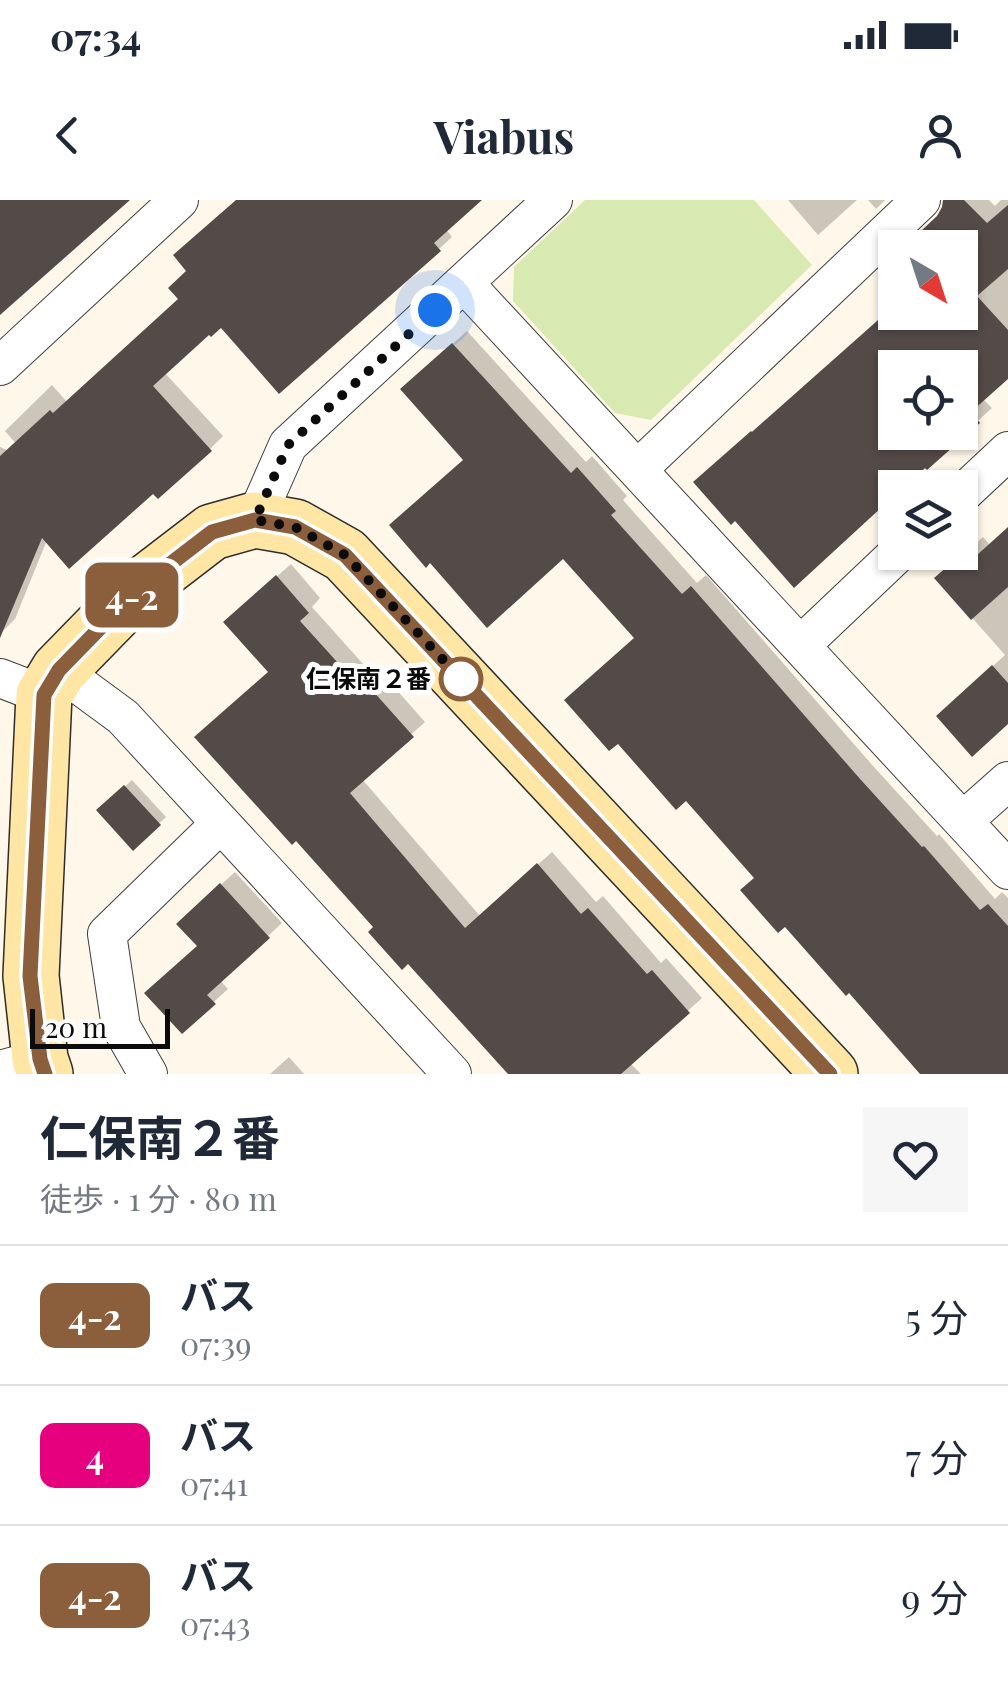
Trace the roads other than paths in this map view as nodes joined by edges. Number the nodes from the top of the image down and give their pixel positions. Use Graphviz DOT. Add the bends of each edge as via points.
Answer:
graph roads {
  1 [pos="178,200"];
  2 [pos="554,200"];
  3 [pos="920,200"];
  4 [pos="464,283"];
  5 [pos="0,366"];
  6 [pos="1008,451"];
  7 [pos="638,469"];
  8 [pos="978,479"];
  9 [pos="255,520"];
  10 [pos="881,570"];
  11 [pos="801,645"];
  12 [pos="34,681"];
  13 [pos="1008,781"];
  14 [pos="963,821"];
  15 [pos="220,824"];
  16 [pos="1008,870"];
  17 [pos="28,1068"];
  18 [pos="148,1074"];
  19 [pos="452,1074"];
  20 [pos="830,1074"];
  1 -- 5 [label="street"];
  2 -- 4 [label="street"];
  3 -- 7 [label="street"];
  4 -- 7 [label="street"];
  4 -- 9 [label="street" via="288,445"];
  6 -- 8 [label="street"];
  7 -- 11 [label="street"];
  9 -- 12 [label="street" via="212,532"];
  9 -- 20 [label="street" via="295,527 345,555"];
  10 -- 11 [label="street"];
  11 -- 14 [label="street"];
  12 -- 15 [label="street" via="122,717"];
  12 -- 17 [label="street"];
  13 -- 14 [label="street"];
  14 -- 16 [label="street"];
  15 -- 18 [label="street" via="107,934 121,1027"];
  15 -- 19 [label="street"];
}
